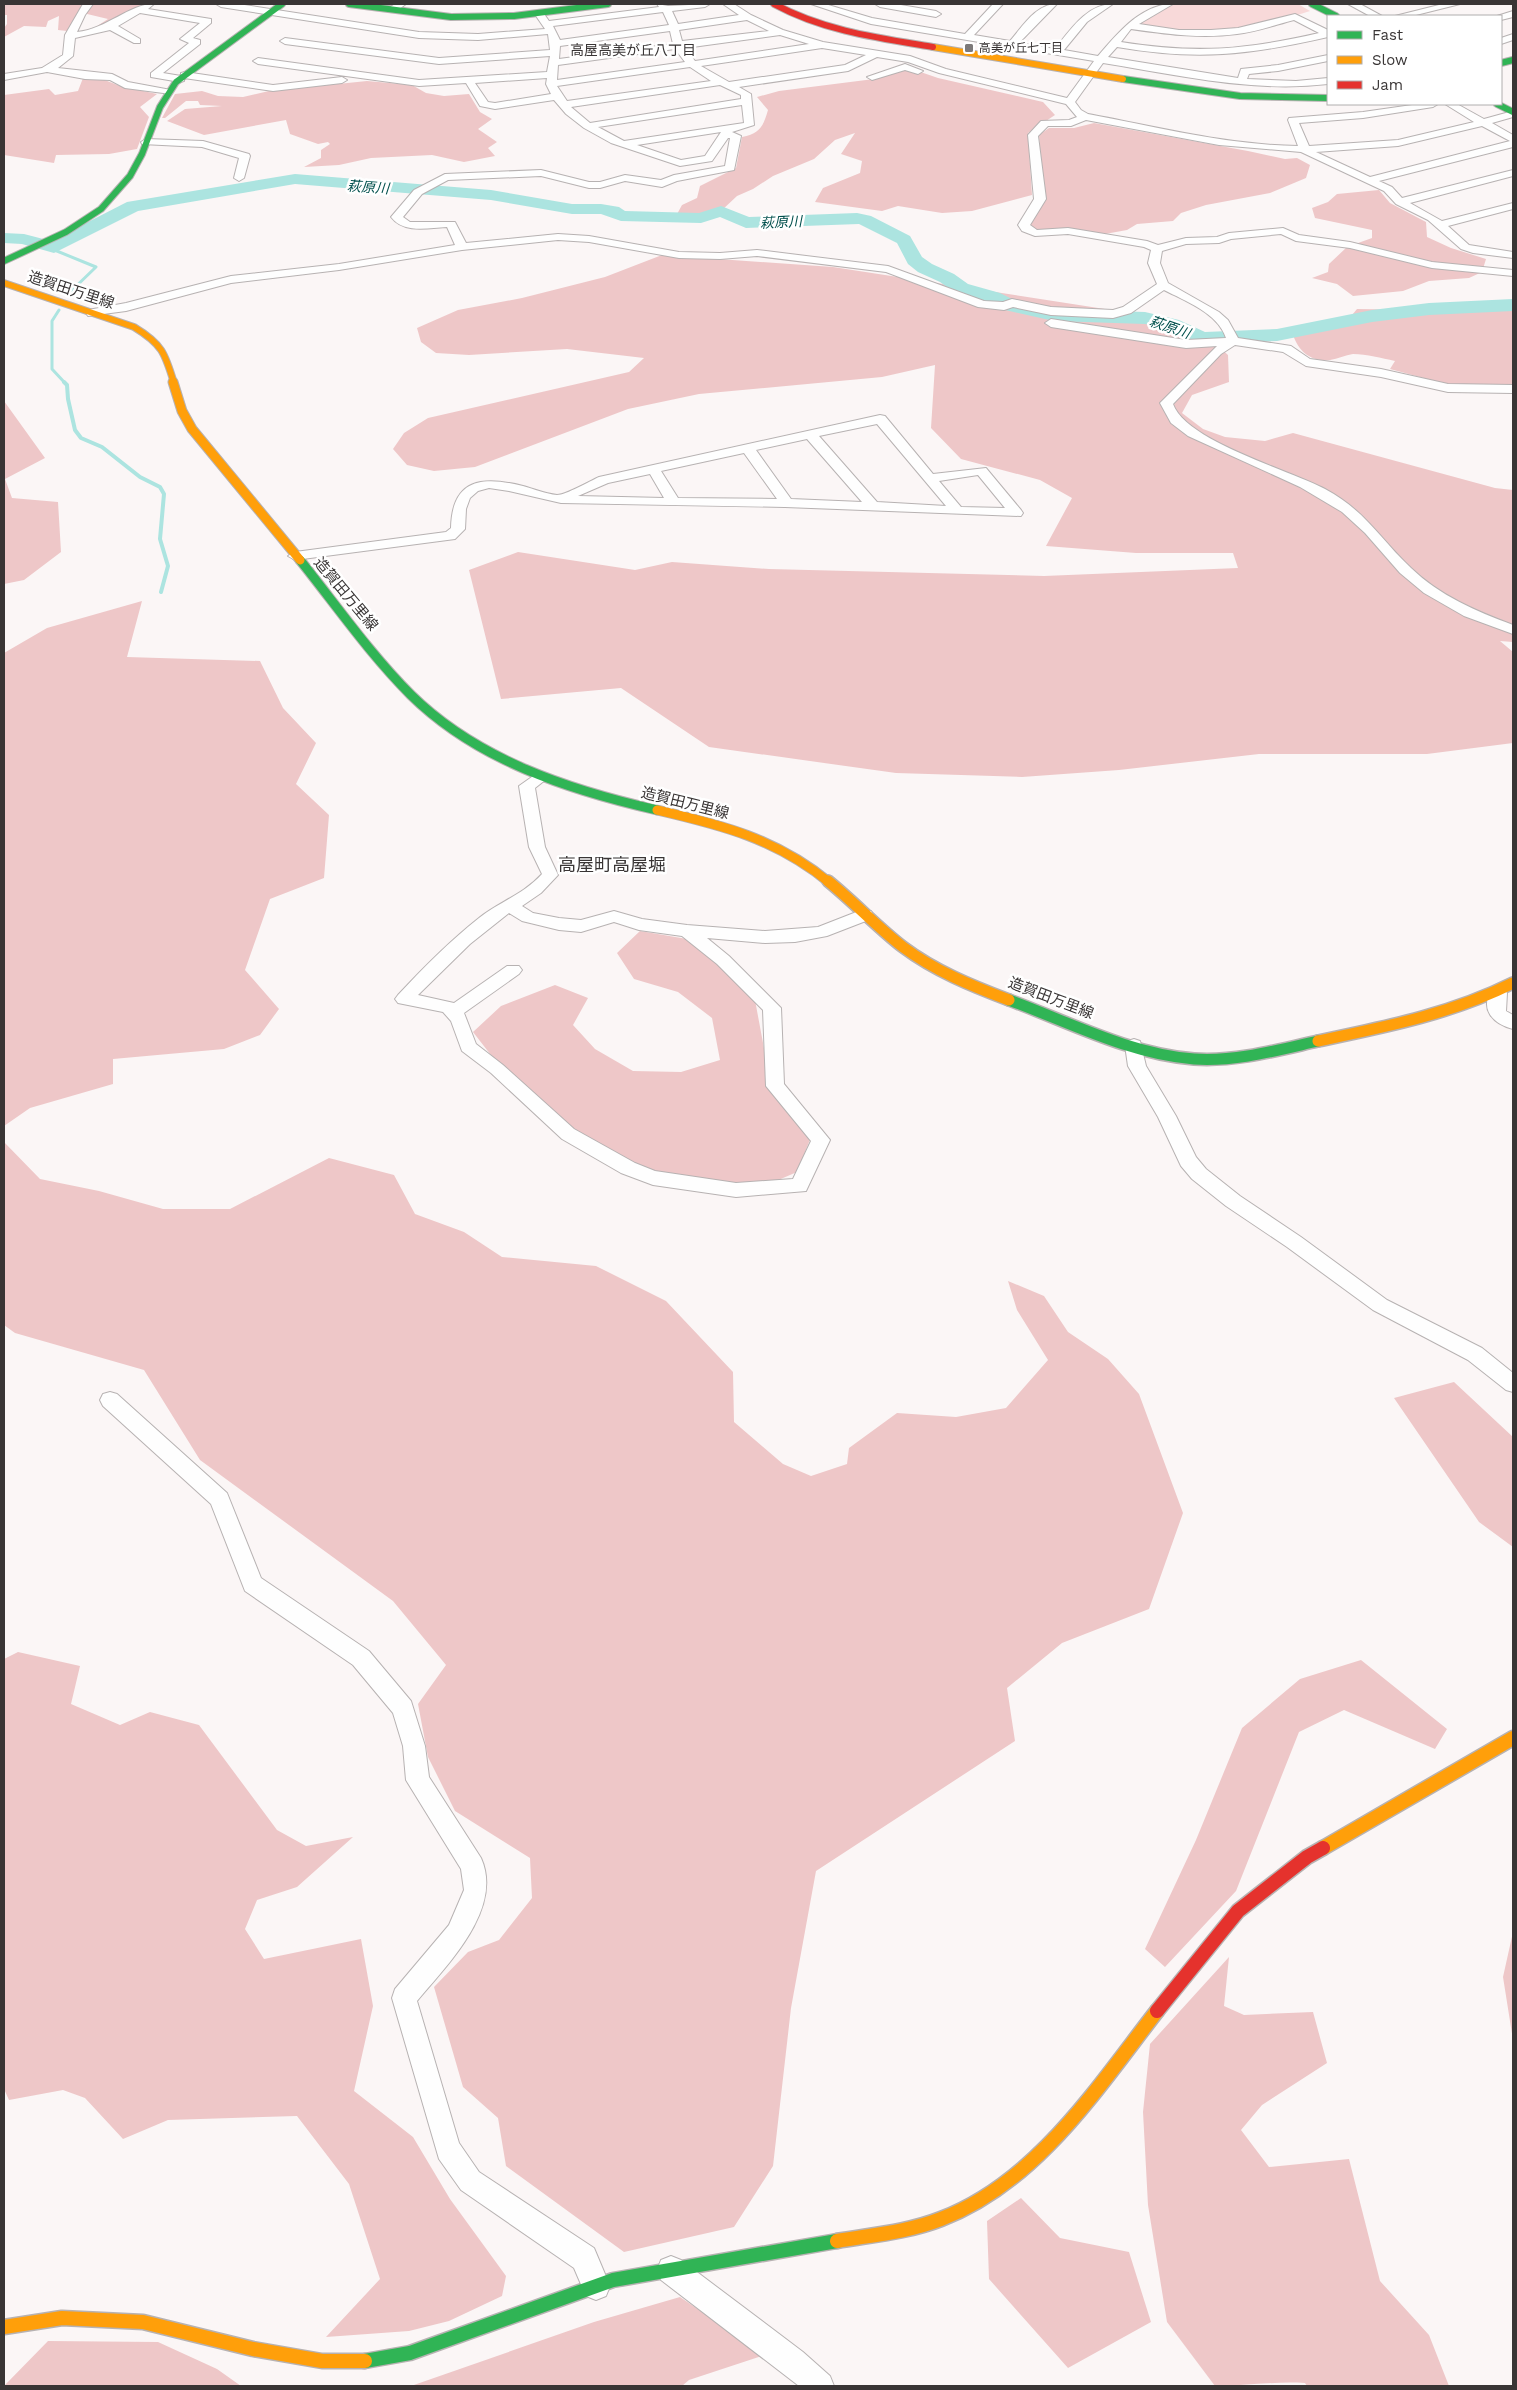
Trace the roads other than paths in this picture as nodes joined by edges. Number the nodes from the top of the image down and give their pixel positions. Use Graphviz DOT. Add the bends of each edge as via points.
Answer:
graph roads {
  1 [pos="88,4"];
  2 [pos="150,4"];
  3 [pos="220,4"];
  4 [pos="282,4"];
  5 [pos="348,4"];
  6 [pos="608,4"];
  7 [pos="705,4"];
  8 [pos="728,4"];
  9 [pos="774,4"];
  10 [pos="816,4"];
  11 [pos="880,4"];
  12 [pos="998,4"];
  13 [pos="1052,4"];
  14 [pos="1108,4"];
  15 [pos="1168,4"];
  16 [pos="1312,4"];
  17 [pos="1354,4"];
  18 [pos="1455,4"];
  19 [pos="665,6"];
  20 [pos="396,7"];
  21 [pos="140,10"];
  22 [pos="269,13"];
  23 [pos="539,13"];
  24 [pos="1334,15"];
  25 [pos="1375,15"];
  26 [pos="1405,15"];
  27 [pos="748,17"];
  28 [pos="306,25"];
  29 [pos="1130,26"];
  30 [pos="113,27"];
  31 [pos="675,27"];
  32 [pos="549,28"];
  33 [pos="921,29"];
  34 [pos="780,32"];
  35 [pos="1327,33"];
  36 [pos="1327,34"];
  37 [pos="70,35"];
  38 [pos="967,37"];
  39 [pos="137,41"];
  40 [pos="413,42"];
  41 [pos="1012,44"];
  42 [pos="1117,44"];
  43 [pos="822,45"];
  44 [pos="278,46"];
  45 [pos="678,46"];
  46 [pos="187,49"];
  47 [pos="1057,52"];
  48 [pos="215,53"];
  49 [pos="555,53"];
  50 [pos="875,54"];
  51 [pos="396,56"];
  52 [pos="902,58"];
  53 [pos="1327,58"];
  54 [pos="831,59"];
  55 [pos="1101,59"];
  56 [pos="692,64"];
  57 [pos="858,64"];
  58 [pos="252,66"];
  59 [pos="49,70"];
  60 [pos="749,70"];
  61 [pos="1089,74"];
  62 [pos="366,76"];
  63 [pos="4,77"];
  64 [pos="182,77"];
  65 [pos="551,79"];
  66 [pos="472,80"];
  67 [pos="751,81"];
  68 [pos="1327,81"];
  69 [pos="232,82"];
  70 [pos="1241,82"];
  71 [pos="726,83"];
  72 [pos="167,92"];
  73 [pos="1327,98"];
  74 [pos="561,101"];
  75 [pos="746,101"];
  76 [pos="1070,102"];
  77 [pos="1429,105"];
  78 [pos="1452,105"];
  79 [pos="1499,105"];
  80 [pos="1513,113"];
  81 [pos="1084,117"];
  82 [pos="1483,122"];
  83 [pos="1045,123"];
  84 [pos="588,126"];
  85 [pos="728,132"];
  86 [pos="1513,139"];
  87 [pos="146,142"];
  88 [pos="624,144"];
  89 [pos="1513,144"];
  90 [pos="1304,149"];
  91 [pos="1513,173"];
  92 [pos="240,178"];
  93 [pos="1369,180"];
  94 [pos="1400,202"];
  95 [pos="1513,206"];
  96 [pos="1494,211"];
  97 [pos="1507,218"];
  98 [pos="1441,225"];
  99 [pos="462,247"];
  100 [pos="1157,249"];
  101 [pos="1513,255"];
  102 [pos="4,261"];
  103 [pos="1513,272"];
  104 [pos="4,283"];
  105 [pos="1163,285"];
  106 [pos="1008,304"];
  107 [pos="92,313"];
  108 [pos="1234,340"];
  109 [pos="1513,389"];
  110 [pos="810,434"];
  111 [pos="748,449"];
  112 [pos="654,470"];
  113 [pos="931,478"];
  114 [pos="558,499"];
  115 [pos="673,501"];
  116 [pos="787,503"];
  117 [pos="874,507"];
  118 [pos="958,511"];
  119 [pos="295,556"];
  120 [pos="1513,630"];
  121 [pos="541,777"];
  122 [pos="509,906"];
  123 [pos="864,915"];
  124 [pos="687,931"];
  125 [pos="513,970"];
  126 [pos="1513,983"];
  127 [pos="1498,993"];
  128 [pos="456,1011"];
  129 [pos="1513,1023"];
  130 [pos="1134,1046"];
  131 [pos="1513,1384"];
  132 [pos="110,1400"];
  133 [pos="1513,1738"];
  134 [pos="670,2269"];
  135 [pos="596,2286"];
  136 [pos="4,2327"];
  137 [pos="820,2386"];
  1 -- 37 [label="street"];
  2 -- 21 [label="street"];
  3 -- 22 [label="street"];
  4 -- 22 [label="street"];
  5 -- 20 [label="street"];
  6 -- 23 [label="street"];
  7 -- 19 [label="street"];
  8 -- 27 [label="street"];
  9 -- 61 [label="street" via="825,27"];
  10 -- 33 [label="street" via="871,21"];
  11 -- 33 [label="street" via="939,12"];
  12 -- 38 [label="street"];
  13 -- 41 [label="street"];
  14 -- 47 [label="street" via="1084,20"];
  15 -- 29 [label="street"];
  16 -- 24 [label="street"];
  17 -- 25 [label="street"];
  18 -- 26 [label="street"];
  19 -- 31 [label="street"];
  19 -- 32 [label="street"];
  20 -- 23 [label="street" via="451,17"];
  21 -- 30 [label="street"];
  21 -- 46 [label="street" via="208,20 185,39 197,42"];
  22 -- 28 [label="street"];
  22 -- 48 [label="street"];
  23 -- 32 [label="street"];
  27 -- 31 [label="street"];
  27 -- 34 [label="street"];
  28 -- 40 [label="street"];
  28 -- 44 [label="street"];
  29 -- 35 [label="street" via="1179,33 1211,33 1238,31 1295,17"];
  29 -- 42 [label="street"];
  30 -- 37 [label="street" via="89,35"];
  30 -- 39 [label="street"];
  31 -- 45 [label="street"];
  31 -- 49 [label="street"];
  32 -- 40 [label="street"];
  32 -- 49 [label="street"];
  33 -- 38 [label="street"];
  34 -- 43 [label="street"];
  34 -- 45 [label="street"];
  36 -- 42 [label="street" via="1248,50 1211,53"];
  37 -- 59 [label="street" via="68,56"];
  38 -- 41 [label="street"];
  40 -- 51 [label="street"];
  41 -- 47 [label="street"];
  42 -- 55 [label="street"];
  43 -- 50 [label="street"];
  43 -- 56 [label="street"];
  44 -- 51 [label="street"];
  44 -- 58 [label="street"];
  45 -- 49 [label="street"];
  45 -- 56 [label="street"];
  46 -- 48 [label="street"];
  46 -- 64 [label="street" via="154,75"];
  47 -- 55 [label="street"];
  48 -- 64 [label="street"];
  49 -- 51 [label="street" via="439,61"];
  49 -- 65 [label="street"];
  50 -- 52 [label="street"];
  50 -- 57 [label="street"];
  51 -- 62 [label="street"];
  52 -- 76 [label="street"];
  52 -- 83 [label="street" via="872,77 905,66 937,79 1043,103 1053,110"];
  53 -- 70 [label="street" via="1245,71"];
  54 -- 57 [label="street"];
  55 -- 61 [label="street"];
  55 -- 70 [label="street"];
  56 -- 65 [label="street"];
  56 -- 71 [label="street"];
  57 -- 67 [label="street"];
  58 -- 62 [label="street"];
  58 -- 69 [label="street"];
  59 -- 63 [label="street"];
  59 -- 72 [label="street" via="112,77 125,84"];
  60 -- 67 [label="street" via="743,73"];
  61 -- 73 [label="street" via="1241,97 1281,100"];
  61 -- 76 [label="street"];
  62 -- 66 [label="street" via="419,83"];
  62 -- 69 [label="street" via="273,88"];
  64 -- 69 [label="street"];
  64 -- 72 [label="street"];
  65 -- 66 [label="street"];
  65 -- 74 [label="street"];
  66 -- 74 [label="street" via="470,82 484,104"];
  67 -- 71 [label="street"];
  68 -- 70 [label="street"];
  71 -- 74 [label="street"];
  71 -- 75 [label="street" via="746,94"];
  72 -- 87 [label="street"];
  74 -- 84 [label="street"];
  75 -- 84 [label="street"];
  75 -- 85 [label="street" via="749,125"];
  76 -- 81 [label="street"];
  77 -- 90 [label="street" via="1346,118 1293,120"];
  78 -- 82 [label="street"];
  79 -- 80 [label="street"];
  80 -- 82 [label="street"];
  81 -- 83 [label="street" via="1071,123"];
  81 -- 90 [label="street" via="1264,148"];
  82 -- 86 [label="street"];
  82 -- 90 [label="street" via="1383,145"];
  83 -- 100 [label="street" via="1033,135 1040,200 1025,220 1026,229 1035,233 1085,233 1147,244"];
  84 -- 88 [label="street"];
  85 -- 88 [label="street"];
  85 -- 88 [label="street" via="708,159 680,163"];
  85 -- 99 [label="street" via="736,136 730,168 674,178 662,184 625,178 589,185 558,176 530,173 445,177 418,192 397,218 409,225 451,224"];
  87 -- 92 [label="street" via="203,144 246,156"];
  87 -- 102 [label="street" via="124,188 107,205"];
  89 -- 93 [label="street"];
  90 -- 93 [label="street"];
  91 -- 94 [label="street"];
  93 -- 94 [label="street" via="1388,189"];
  94 -- 98 [label="street"];
  95 -- 96 [label="street"];
  96 -- 97 [label="street"];
  96 -- 98 [label="street"];
  98 -- 101 [label="street" via="1473,250"];
  99 -- 106 [label="street" via="558,237 679,255 757,253 888,269 982,304"];
  99 -- 107 [label="street" via="231,280"];
  100 -- 103 [label="street" via="1186,241 1283,231 1296,238 1350,245 1432,265"];
  100 -- 105 [label="street" via="1154,263"];
  104 -- 107 [label="street, 造賀田万里線"];
  105 -- 106 [label="street" via="1127,310 1113,314 1051,311"];
  105 -- 108 [label="street" via="1220,317"];
  106 -- 108 [label="street" via="1019,318 1186,344"];
  107 -- 119 [label="street, 造賀田万里線" via="134,327 163,348 172,366 181,408 192,429"];
  108 -- 109 [label="street" via="1287,350 1306,362 1381,373 1448,388"];
  108 -- 120 [label="street" via="1217,351 1166,404 1176,421 1219,447 1308,486 1346,508 1430,593 1462,612"];
  110 -- 111 [label="street"];
  110 -- 113 [label="street" via="880,419"];
  110 -- 117 [label="street"];
  111 -- 112 [label="street"];
  111 -- 116 [label="street"];
  112 -- 114 [label="street" via="604,480"];
  112 -- 115 [label="street"];
  113 -- 118 [label="street"];
  113 -- 118 [label="street" via="981,471 1016,513"];
  114 -- 115 [label="street"];
  114 -- 119 [label="street" via="493,484 480,486 469,490 458,507 458,529 450,536"];
  115 -- 116 [label="street"];
  116 -- 117 [label="street"];
  117 -- 118 [label="street"];
  119 -- 121 [label="street, 造賀田万里線" via="410,695 468,740"];
  121 -- 122 [label="street" via="527,786 537,847 550,875 540,888"];
  121 -- 123 [label="street, 造賀田万里線" via="592,795 765,841 799,858"];
  122 -- 124 [label="street" via="528,916 559,924 581,926 614,916 639,924"];
  122 -- 128 [label="street" via="486,921 404,999 444,1005"];
  123 -- 124 [label="street" via="838,927 795,936"];
  123 -- 130 [label="street, 造賀田万里線" via="924,962"];
  124 -- 128 [label="street" via="723,960 772,1008 776,1086 821,1140 799,1186 736,1190 653,1178 628,1168 568,1134 468,1047"];
  125 -- 128 [label="street"];
  126 -- 127 [label="street, 造賀田万里線"];
  127 -- 129 [label="street" via="1497,1014"];
  127 -- 130 [label="street, 造賀田万里線" via="1427,1018 1249,1055 1192,1058"];
  130 -- 131 [label="street" via="1137,1066 1167,1116 1188,1161 1200,1174 1380,1305 1475,1354"];
  132 -- 135 [label="street" via="220,1499 253,1584 361,1658 403,1708 414,1746 418,1780 473,1866 476,1890 458,1933 404,1998 448,2150 470,2181 584,2258"];
  133 -- 134 [label="street" via="1307,1857 1238,1911 1034,2160 981,2201 950,2216 909,2228"];
  134 -- 135 [label="street"];
  134 -- 137 [label="street"];
  135 -- 136 [label="street" via="410,2354 365,2361 322,2361 253,2349 143,2322 62,2318"];
}
